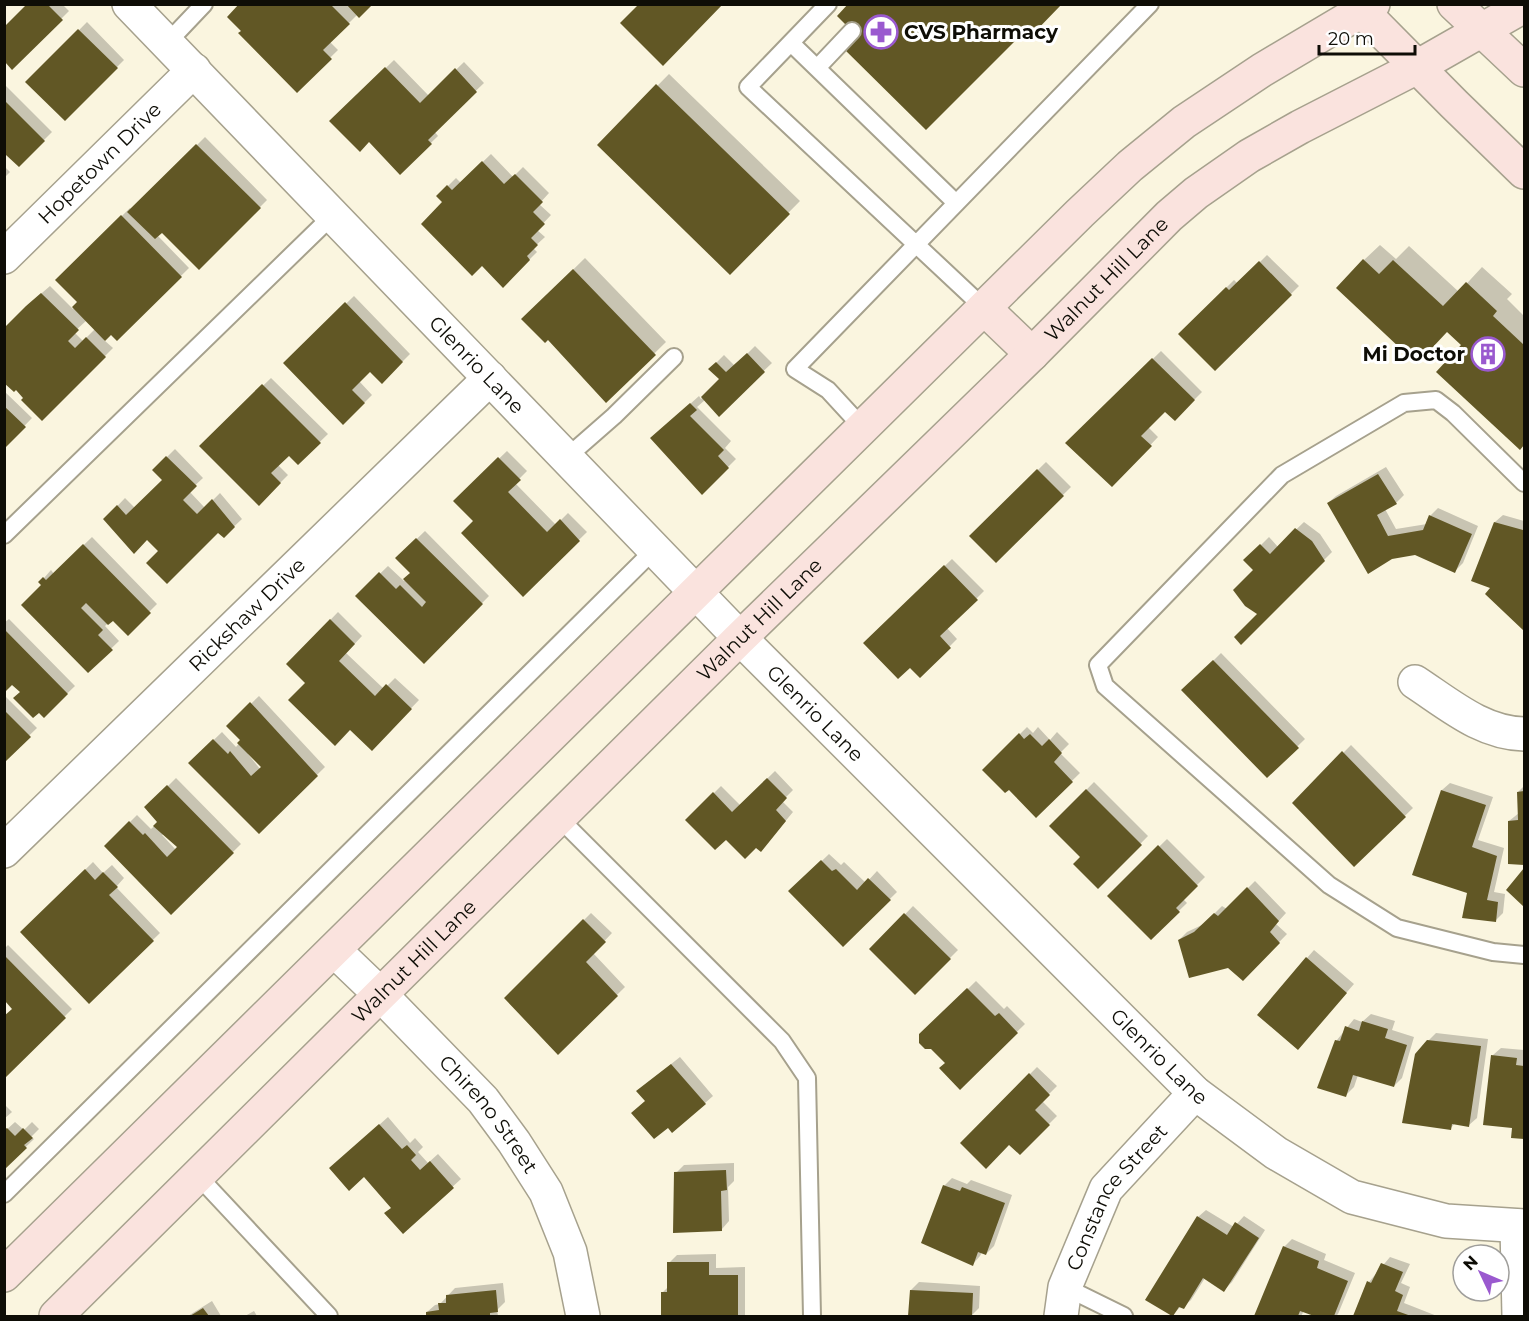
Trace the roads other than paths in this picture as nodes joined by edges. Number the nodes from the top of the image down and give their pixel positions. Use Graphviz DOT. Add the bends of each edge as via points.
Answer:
graph roads {
  1 [pos="129,4"];
  2 [pos="204,4"];
  3 [pos="828,4"];
  4 [pos="1150,4"];
  5 [pos="1454,4"];
  6 [pos="1524,6"];
  7 [pos="1363,7"];
  8 [pos="1482,30"];
  9 [pos="852,32"];
  10 [pos="167,43"];
  11 [pos="791,43"];
  12 [pos="1417,67"];
  13 [pos="817,68"];
  14 [pos="194,70"];
  15 [pos="1524,70"];
  16 [pos="1524,172"];
  17 [pos="956,203"];
  18 [pos="333,215"];
  19 [pos="916,245"];
  20 [pos="4,257"];
  21 [pos="984,308"];
  22 [pos="1032,354"];
  23 [pos="674,357"];
  24 [pos="490,378"];
  25 [pos="863,428"];
  26 [pos="566,458"];
  27 [pos="1524,483"];
  28 [pos="4,535"];
  29 [pos="655,549"];
  30 [pos="697,592"];
  31 [pos="740,638"];
  32 [pos="1415,682"];
  33 [pos="1524,734"];
  34 [pos="559,818"];
  35 [pos="4,851"];
  36 [pos="334,950"];
  37 [pos="1524,955"];
  38 [pos="381,995"];
  39 [pos="1195,1093"];
  40 [pos="198,1176"];
  41 [pos="4,1194"];
  42 [pos="1521,1226"];
  43 [pos="4,1275"];
  44 [pos="1063,1302"];
  45 [pos="56,1317"];
  46 [pos="328,1317"];
  47 [pos="584,1317"];
  48 [pos="813,1317"];
  49 [pos="1124,1317"];
  50 [pos="1519,1317"];
  1 -- 10 [label="street, Glenrio Lane"];
  2 -- 10 [label="lane"];
  3 -- 11 [label="lane"];
  4 -- 17 [label="lane"];
  5 -- 8 [label="main road"];
  6 -- 8 [label="main road, Walnut Hill Lane"];
  7 -- 12 [label="main road"];
  7 -- 21 [label="main road" via="1184,122 1130,166"];
  8 -- 12 [label="main road, Walnut Hill Lane"];
  8 -- 15 [label="main road"];
  9 -- 13 [label="lane"];
  10 -- 14 [label="street, Glenrio Lane"];
  11 -- 13 [label="lane"];
  11 -- 19 [label="lane" via="748,87"];
  12 -- 16 [label="main road"];
  12 -- 22 [label="main road, Walnut Hill Lane" via="1300,127 1196,192"];
  13 -- 17 [label="lane"];
  14 -- 18 [label="street, Glenrio Lane"];
  14 -- 20 [label="street, Hopetown Drive"];
  17 -- 19 [label="lane"];
  18 -- 24 [label="street, Glenrio Lane"];
  18 -- 28 [label="lane"];
  19 -- 21 [label="lane"];
  19 -- 25 [label="lane" via="795,369 828,390"];
  21 -- 22 [label="main road"];
  21 -- 25 [label="main road"];
  22 -- 31 [label="main road, Walnut Hill Lane"];
  23 -- 26 [label="lane"];
  24 -- 26 [label="street, Glenrio Lane"];
  24 -- 35 [label="street, Rickshaw Drive"];
  25 -- 30 [label="main road"];
  26 -- 29 [label="street, Glenrio Lane"];
  27 -- 37 [label="lane" via="1436,400 1404,403 1282,476 1098,665 1105,686 1329,885 1397,928"];
  29 -- 30 [label="street, Glenrio Lane"];
  29 -- 41 [label="lane"];
  30 -- 31 [label="street, Glenrio Lane"];
  30 -- 36 [label="main road"];
  31 -- 34 [label="main road, Walnut Hill Lane"];
  31 -- 39 [label="street, Glenrio Lane"];
  32 -- 33 [label="street" via="1480,724 1509,734"];
  34 -- 38 [label="main road, Walnut Hill Lane"];
  34 -- 48 [label="lane" via="782,1041 807,1078"];
  36 -- 38 [label="street, Chireno Street"];
  36 -- 43 [label="main road"];
  38 -- 40 [label="main road, Walnut Hill Lane"];
  38 -- 47 [label="street, Chireno Street" via="483,1100 540,1182 570,1252"];
  39 -- 42 [label="street, Glenrio Lane" via="1276,1154 1352,1197 1446,1221"];
  39 -- 44 [label="street, Constance Street" via="1106,1189"];
  40 -- 45 [label="main road, Walnut Hill Lane"];
  40 -- 46 [label="lane"];
  42 -- 50 [label="street"];
  44 -- 49 [label="lane"];
}
